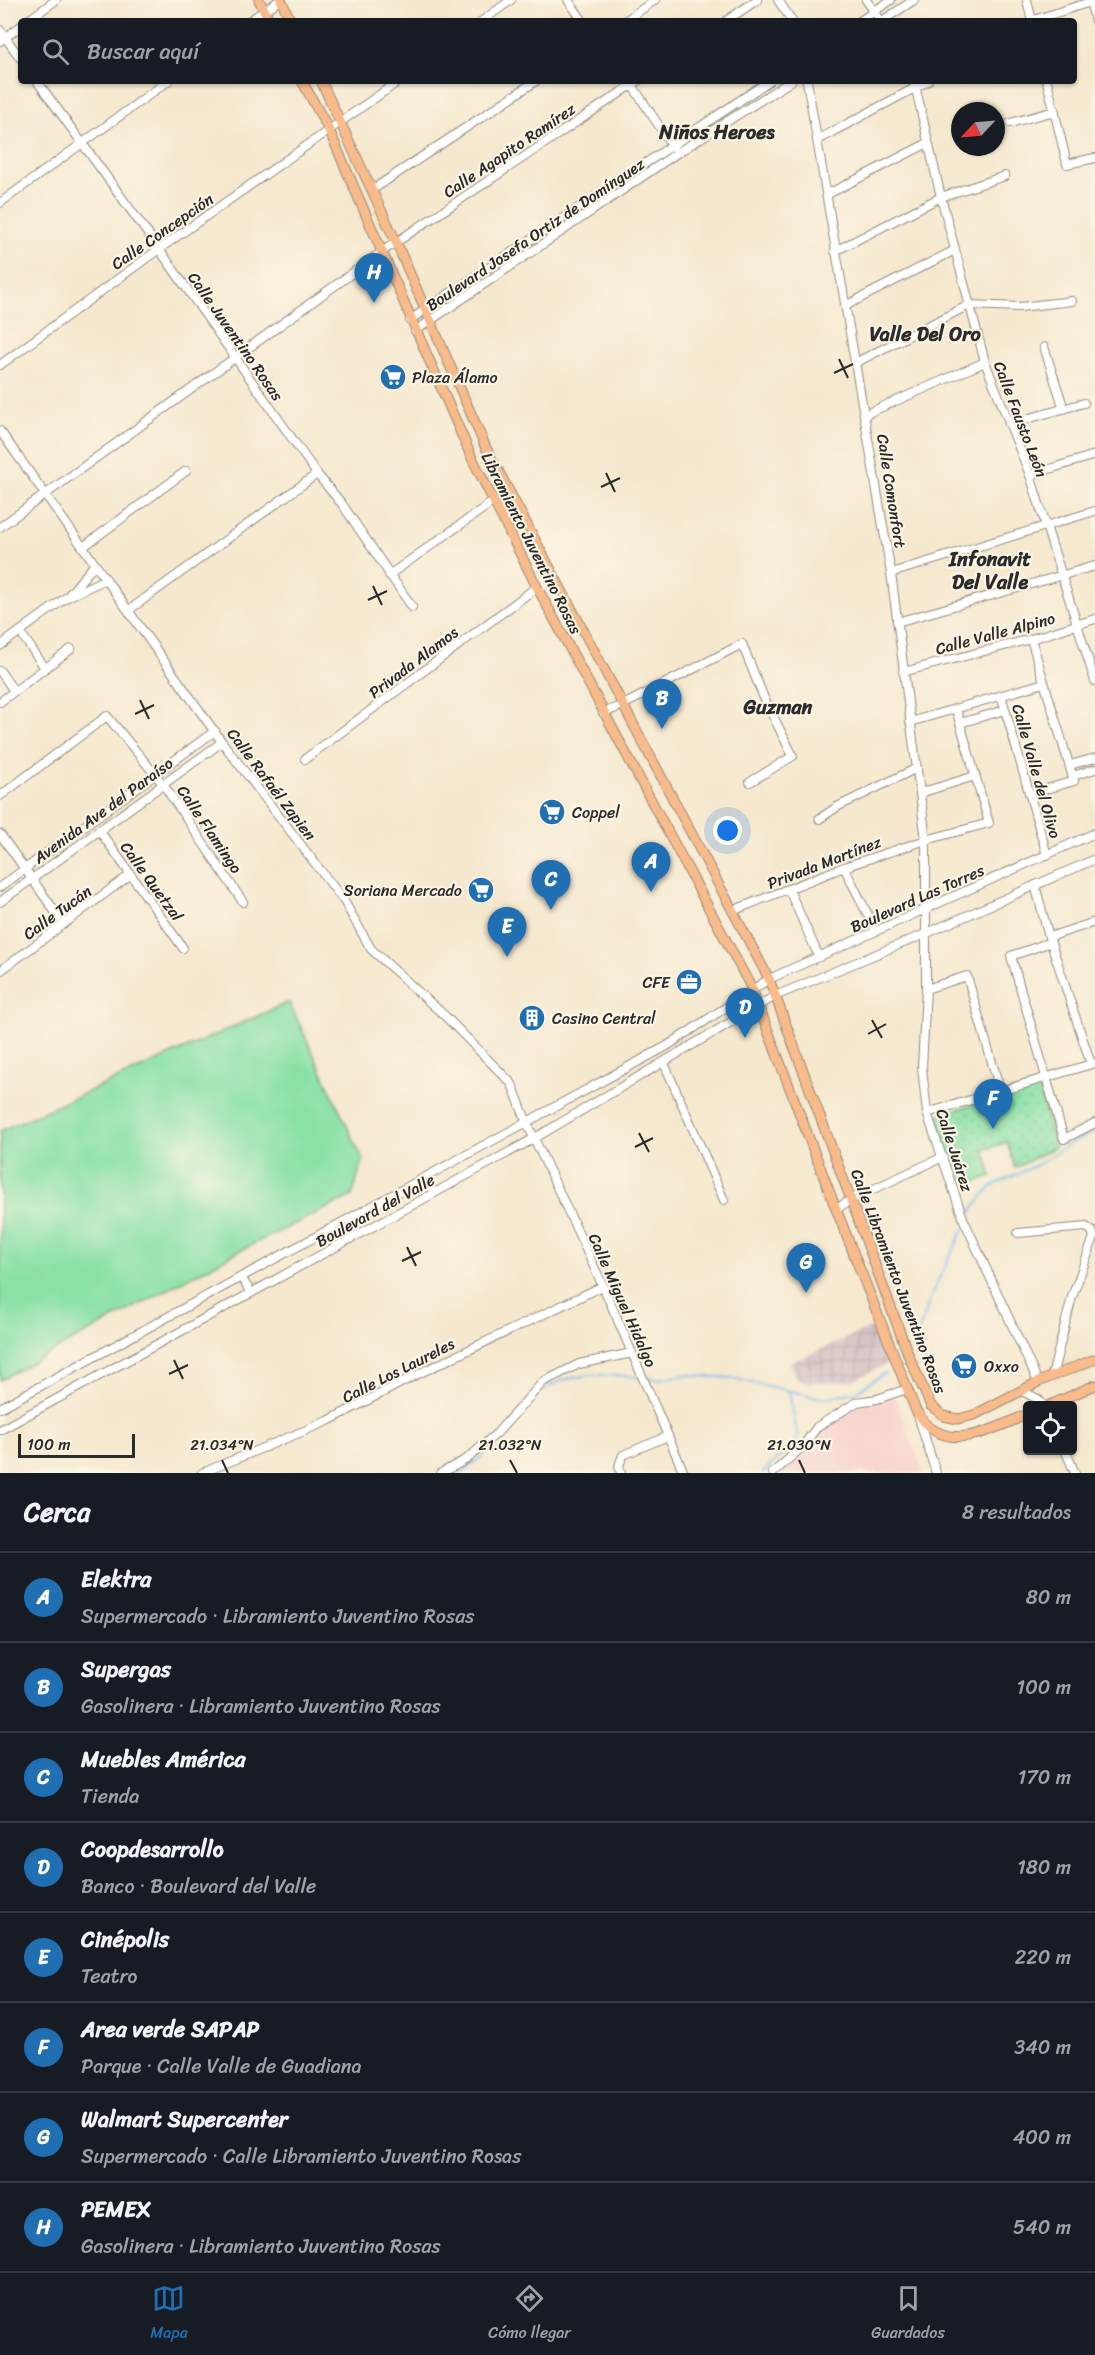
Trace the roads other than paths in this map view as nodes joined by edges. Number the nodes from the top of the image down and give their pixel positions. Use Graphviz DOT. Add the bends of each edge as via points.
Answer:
graph roads {
  1 [pos="56,0"];
  2 [pos="259,0"];
  3 [pos="280,0"];
  4 [pos="511,0"];
  5 [pos="568,0"];
  6 [pos="655,0"];
  7 [pos="757,0"];
  8 [pos="778,0"];
  9 [pos="866,0"];
  10 [pos="891,0"];
  11 [pos="914,0"];
  12 [pos="1027,0"];
  13 [pos="1090,1"];
  14 [pos="264,10"];
  15 [pos="874,12"];
  16 [pos="31,18"];
  17 [pos="253,18"];
  18 [pos="268,18"];
  19 [pos="289,18"];
  20 [pos="486,18"];
  21 [pos="581,18"];
  22 [pos="629,18"];
  23 [pos="730,18"];
  24 [pos="790,18"];
  25 [pos="865,18"];
  26 [pos="879,18"];
  27 [pos="887,18"];
  28 [pos="1031,18"];
  29 [pos="1041,18"];
  30 [pos="1095,21"];
  31 [pos="18,28"];
  32 [pos="0,30"];
  33 [pos="3,39"];
  34 [pos="18,56"];
  35 [pos="39,84"];
  36 [pos="164,84"];
  37 [pos="304,84"];
  38 [pos="322,84"];
  39 [pos="395,84"];
  40 [pos="531,84"];
  41 [pos="630,84"];
  42 [pos="634,84"];
  43 [pos="764,84"];
  44 [pos="786,84"];
  45 [pos="808,84"];
  46 [pos="915,84"];
  47 [pos="1048,84"];
  48 [pos="1054,111"];
  49 [pos="341,122"];
  50 [pos="1010,123"];
  51 [pos="329,130"];
  52 [pos="817,140"];
  53 [pos="928,143"];
  54 [pos="82,144"];
  55 [pos="671,144"];
  56 [pos="677,153"];
  57 [pos="1095,158"];
  58 [pos="1005,176"];
  59 [pos="372,190"];
  60 [pos="826,195"];
  61 [pos="941,197"];
  62 [pos="0,203"];
  63 [pos="396,242"];
  64 [pos="159,249"];
  65 [pos="383,250"];
  66 [pos="955,250"];
  67 [pos="835,251"];
  68 [pos="1072,301"];
  69 [pos="969,305"];
  70 [pos="845,306"];
  71 [pos="426,310"];
  72 [pos="410,320"];
  73 [pos="431,320"];
  74 [pos="415,331"];
  75 [pos="1044,347"];
  76 [pos="234,358"];
  77 [pos="985,362"];
  78 [pos="855,363"];
  79 [pos="0,365"];
  80 [pos="1084,403"];
  81 [pos="1064,409"];
  82 [pos="866,414"];
  83 [pos="1009,424"];
  84 [pos="0,431"];
  85 [pos="486,448"];
  86 [pos="1095,455"];
  87 [pos="471,456"];
  88 [pos="186,471"];
  89 [pos="317,474"];
  90 [pos="1030,476"];
  91 [pos="45,494"];
  92 [pos="494,501"];
  93 [pos="1095,511"];
  94 [pos="0,527"];
  95 [pos="1047,527"];
  96 [pos="83,547"];
  97 [pos="95,564"];
  98 [pos="1095,566"];
  99 [pos="891,573"];
  100 [pos="389,575"];
  101 [pos="1063,576"];
  102 [pos="106,579"];
  103 [pos="537,587"];
  104 [pos="67,597"];
  105 [pos="412,607"];
  106 [pos="129,610"];
  107 [pos="1095,619"];
  108 [pos="897,622"];
  109 [pos="1079,624"];
  110 [pos="20,632"];
  111 [pos="1031,639"];
  112 [pos="0,646"];
  113 [pos="71,649"];
  114 [pos="45,668"];
  115 [pos="0,671"];
  116 [pos="903,672"];
  117 [pos="1095,681"];
  118 [pos="1044,683"];
  119 [pos="14,691"];
  120 [pos="1001,695"];
  121 [pos="0,702"];
  122 [pos="621,706"];
  123 [pos="956,709"];
  124 [pos="1005,710"];
  125 [pos="603,713"];
  126 [pos="910,722"];
  127 [pos="960,723"];
  128 [pos="215,731"];
  129 [pos="222,742"];
  130 [pos="1095,758"];
  131 [pos="305,759"];
  132 [pos="1070,765"];
  133 [pos="917,768"];
  134 [pos="1095,769"];
  135 [pos="156,774"];
  136 [pos="975,776"];
  137 [pos="1074,778"];
  138 [pos="750,782"];
  139 [pos="163,784"];
  140 [pos="920,793"];
  141 [pos="1030,794"];
  142 [pos="0,796"];
  143 [pos="819,819"];
  144 [pos="99,830"];
  145 [pos="1095,833"];
  146 [pos="0,834"];
  147 [pos="926,840"];
  148 [pos="1047,855"];
  149 [pos="1095,859"];
  150 [pos="844,867"];
  151 [pos="25,868"];
  152 [pos="130,875"];
  153 [pos="32,878"];
  154 [pos="1035,885"];
  155 [pos="0,887"];
  156 [pos="789,890"];
  157 [pos="0,902"];
  158 [pos="243,902"];
  159 [pos="925,909"];
  160 [pos="732,911"];
  161 [pos="1095,922"];
  162 [pos="64,924"];
  163 [pos="876,931"];
  164 [pos="925,934"];
  165 [pos="1050,939"];
  166 [pos="183,948"];
  167 [pos="819,957"];
  168 [pos="0,971"];
  169 [pos="769,979"];
  170 [pos="752,989"];
  171 [pos="926,989"];
  172 [pos="775,996"];
  173 [pos="759,1007"];
  174 [pos="664,1063"];
  175 [pos="1093,1063"];
  176 [pos="614,1074"];
  177 [pos="1047,1077"];
  178 [pos="1000,1090"];
  179 [pos="609,1094"];
  180 [pos="927,1113"];
  181 [pos="527,1123"];
  182 [pos="1095,1123"];
  183 [pos="535,1138"];
  184 [pos="943,1157"];
  185 [pos="425,1177"];
  186 [pos="434,1193"];
  187 [pos="852,1199"];
  188 [pos="724,1200"];
  189 [pos="836,1209"];
  190 [pos="1018,1233"];
  191 [pos="241,1276"];
  192 [pos="603,1286"];
  193 [pos="251,1293"];
  194 [pos="632,1353"];
  195 [pos="1095,1359"];
  196 [pos="1052,1376"];
  197 [pos="1038,1382"];
  198 [pos="1095,1385"];
  199 [pos="907,1389"];
  200 [pos="1022,1391"];
  201 [pos="1040,1401"];
  202 [pos="1058,1401"];
  203 [pos="0,1408"];
  204 [pos="916,1411"];
  205 [pos="1023,1416"];
  206 [pos="0,1430"];
  207 [pos="669,1436"];
  208 [pos="1067,1455"];
  209 [pos="202,1473"];
  210 [pos="441,1473"];
  211 [pos="621,1473"];
  212 [pos="684,1473"];
  213 [pos="773,1473"];
  214 [pos="936,1473"];
  215 [pos="1075,1473"];
  1 -- 16 [label="street"];
  2 -- 14 [label="main road"];
  3 -- 14 [label="street"];
  3 -- 19 [label="main road"];
  4 -- 20 [label="street"];
  5 -- 21 [label="street"];
  6 -- 22 [label="street"];
  7 -- 23 [label="street"];
  8 -- 24 [label="street"];
  9 -- 15 [label="street"];
  10 -- 15 [label="street"];
  11 -- 27 [label="street"];
  12 -- 28 [label="street"];
  13 -- 29 [label="street"];
  13 -- 30 [label="street"];
  14 -- 17 [label="street"];
  14 -- 18 [label="main road"];
  15 -- 25 [label="street"];
  15 -- 26 [label="street"];
  31 -- 33 [label="street"];
  32 -- 33 [label="street"];
  33 -- 34 [label="street"];
  35 -- 54 [label="street, Calle Juventino Rosas"];
  36 -- 54 [label="street"];
  37 -- 51 [label="main road, Libramiento Juventino Rosas"];
  38 -- 49 [label="main road, Libramiento Juventino Rosas"];
  39 -- 49 [label="street, Calle Concepción"];
  40 -- 59 [label="street"];
  41 -- 63 [label="street, Calle Agapito Ramírez"];
  42 -- 55 [label="street"];
  43 -- 55 [label="street, Boulevard Josefa Ortiz de Domínguez"];
  44 -- 56 [label="street, Boulevard Josefa Ortiz de Domínguez"];
  45 -- 52 [label="street, Calle Comonfort"];
  46 -- 52 [label="street"];
  46 -- 53 [label="street, Calle Fausto León"];
  47 -- 48 [label="street"];
  48 -- 50 [label="street"];
  48 -- 57 [label="street" via="1068,164"];
  49 -- 51 [label="street, Calle Concepción"];
  49 -- 59 [label="main road, Libramiento Juventino Rosas"];
  51 -- 64 [label="street, Calle Concepción"];
  51 -- 65 [label="main road, Libramiento Juventino Rosas"];
  52 -- 60 [label="street, Calle Comonfort"];
  53 -- 60 [label="street"];
  53 -- 61 [label="street, Calle Fausto León"];
  54 -- 62 [label="street"];
  54 -- 64 [label="street, Calle Juventino Rosas"];
  55 -- 56 [label="street"];
  55 -- 71 [label="street, Boulevard Josefa Ortiz de Domínguez"];
  56 -- 73 [label="street, Boulevard Josefa Ortiz de Domínguez"];
  58 -- 61 [label="street"];
  59 -- 63 [label="main road, Libramiento Juventino Rosas"];
  60 -- 67 [label="street, Calle Comonfort"];
  61 -- 66 [label="street, Calle Fausto León"];
  61 -- 67 [label="street"];
  63 -- 65 [label="street, Calle Agapito Ramírez"];
  63 -- 71 [label="main road, Libramiento Juventino Rosas"];
  64 -- 76 [label="street, Calle Juventino Rosas"];
  64 -- 79 [label="street, Calle Concepción"];
  65 -- 72 [label="main road, Libramiento Juventino Rosas"];
  65 -- 76 [label="street, Calle Agapito Ramírez"];
  66 -- 69 [label="street, Calle Fausto León"];
  66 -- 70 [label="street"];
  67 -- 70 [label="street, Calle Comonfort"];
  68 -- 69 [label="street" via="1020,307"];
  69 -- 77 [label="street, Calle Fausto León"];
  69 -- 78 [label="street"];
  70 -- 78 [label="street, Calle Comonfort"];
  71 -- 72 [label="street, Boulevard Josefa Ortiz de Domínguez"];
  71 -- 73 [label="main road, Libramiento Juventino Rosas"];
  72 -- 74 [label="main road, Libramiento Juventino Rosas"];
  73 -- 74 [label="street, Boulevard Josefa Ortiz de Domínguez"];
  73 -- 85 [label="main road, Libramiento Juventino Rosas"];
  74 -- 87 [label="main road, Libramiento Juventino Rosas"];
  75 -- 81 [label="street"];
  76 -- 89 [label="street, Calle Juventino Rosas"];
  76 -- 91 [label="street, Calle Agapito Ramírez"];
  77 -- 82 [label="street"];
  77 -- 83 [label="street, Calle Fausto León"];
  78 -- 82 [label="street, Calle Comonfort"];
  80 -- 81 [label="street"];
  81 -- 83 [label="street"];
  82 -- 99 [label="street, Calle Comonfort"];
  83 -- 90 [label="street, Calle Fausto León"];
  84 -- 91 [label="street, Calle Rafaél Zapien"];
  85 -- 87 [label="main road"];
  85 -- 122 [label="main road, Libramiento Juventino Rosas"];
  86 -- 90 [label="street"];
  87 -- 92 [label="main road, Libramiento Juventino Rosas"];
  88 -- 96 [label="street"];
  89 -- 100 [label="street, Calle Juventino Rosas"];
  89 -- 106 [label="street"];
  90 -- 95 [label="street, Calle Fausto León"];
  91 -- 94 [label="street, Calle Agapito Ramírez"];
  91 -- 96 [label="street, Calle Rafaél Zapien"];
  92 -- 100 [label="street"];
  92 -- 103 [label="main road, Libramiento Juventino Rosas"];
  93 -- 95 [label="street"];
  95 -- 99 [label="street"];
  95 -- 101 [label="street, Calle Fausto León"];
  96 -- 97 [label="street, Calle Rafaél Zapien"];
  97 -- 102 [label="street, Calle Rafaél Zapien"];
  97 -- 104 [label="street"];
  98 -- 101 [label="street"];
  99 -- 108 [label="street, Calle Comonfort"];
  100 -- 105 [label="street, Calle Juventino Rosas"];
  101 -- 108 [label="street"];
  101 -- 109 [label="street, Calle Fausto León"];
  102 -- 104 [label="street"];
  102 -- 106 [label="street, Calle Rafaél Zapien"];
  103 -- 125 [label="main road, Libramiento Juventino Rosas"];
  103 -- 131 [label="street, Privada Alamos"];
  104 -- 110 [label="street"];
  106 -- 128 [label="street, Calle Rafaél Zapien"];
  107 -- 109 [label="street, Calle Valle Alpino"];
  108 -- 116 [label="street, Calle Comonfort"];
  109 -- 111 [label="street, Calle Valle Alpino"];
  109 -- 117 [label="street, Calle Fausto León"];
  110 -- 112 [label="street"];
  110 -- 114 [label="street"];
  111 -- 116 [label="street, Calle Valle Alpino"];
  111 -- 118 [label="street"];
  113 -- 114 [label="street"];
  114 -- 119 [label="street"];
  115 -- 119 [label="street"];
  116 -- 126 [label="street, Calle Comonfort"];
  118 -- 120 [label="street"];
  118 -- 132 [label="street"];
  119 -- 121 [label="street"];
  120 -- 123 [label="street"];
  120 -- 124 [label="street, Calle Valle del Olivo"];
  122 -- 125 [label="street"];
  122 -- 138 [label="street" via="742,644 793,756"];
  122 -- 160 [label="main road, Libramiento Juventino Rosas"];
  123 -- 126 [label="street"];
  123 -- 127 [label="street"];
  124 -- 127 [label="street"];
  124 -- 141 [label="street, Calle Valle del Olivo"];
  125 -- 170 [label="main road, Libramiento Juventino Rosas"];
  126 -- 133 [label="street, Calle Comonfort"];
  127 -- 136 [label="street"];
  128 -- 129 [label="street, Calle Rafaél Zapien"];
  128 -- 135 [label="street, Avenida Ave del Paraíso"];
  129 -- 139 [label="street, Avenida Ave del Paraíso"];
  129 -- 181 [label="street, Calle Rafaél Zapien" via="344,901 371,950 445,1016 512,1084"];
  130 -- 132 [label="street"];
  132 -- 137 [label="street"];
  133 -- 140 [label="street, Calle Comonfort"];
  133 -- 143 [label="street"];
  134 -- 137 [label="street"];
  135 -- 139 [label="street, Calle Flamingo"];
  135 -- 142 [label="street, Calle Flamingo" via="107,716"];
  135 -- 151 [label="street, Avenida Ave del Paraíso"];
  136 -- 140 [label="street"];
  136 -- 147 [label="street, Privada Martínez" via="989,823"];
  137 -- 141 [label="street"];
  139 -- 144 [label="street, Avenida Ave del Paraíso"];
  139 -- 158 [label="street, Calle Flamingo"];
  140 -- 147 [label="street, Calle Comonfort"];
  141 -- 148 [label="street, Calle Valle del Olivo"];
  144 -- 152 [label="street, Calle Quetzal"];
  144 -- 153 [label="street, Avenida Ave del Paraíso"];
  145 -- 148 [label="street, Boulevard Las Torres"];
  146 -- 151 [label="street"];
  147 -- 150 [label="street, Privada Martínez"];
  147 -- 159 [label="street, Calle Comonfort"];
  148 -- 159 [label="street, Boulevard Las Torres"];
  149 -- 154 [label="street"];
  150 -- 156 [label="street, Privada Martínez"];
  150 -- 163 [label="street"];
  151 -- 153 [label="street"];
  151 -- 155 [label="street, Avenida Ave del Paraíso"];
  152 -- 162 [label="street, Calle Tucán"];
  152 -- 166 [label="street, Calle Quetzal"];
  153 -- 157 [label="street, Avenida Ave del Paraíso"];
  153 -- 162 [label="street"];
  154 -- 164 [label="street"];
  154 -- 165 [label="street"];
  156 -- 160 [label="street, Privada Martínez"];
  156 -- 167 [label="street"];
  159 -- 163 [label="street, Boulevard Las Torres"];
  159 -- 164 [label="street, Calle Juárez"];
  160 -- 169 [label="main road, Libramiento Juventino Rosas"];
  161 -- 165 [label="street"];
  162 -- 168 [label="street, Calle Tucán"];
  163 -- 167 [label="street, Boulevard Las Torres"];
  164 -- 171 [label="street, Calle Juárez"];
  164 -- 172 [label="street"];
  165 -- 175 [label="street"];
  165 -- 177 [label="street" via="1011,956"];
  167 -- 169 [label="street, Boulevard Las Torres"];
  169 -- 170 [label="street, Boulevard Las Torres"];
  169 -- 172 [label="main road, Libramiento Juventino Rosas"];
  170 -- 173 [label="main road, Libramiento Juventino Rosas"];
  170 -- 176 [label="street, Boulevard del Valle" via="667,1046"];
  171 -- 178 [label="street" via="967,976"];
  171 -- 180 [label="street, Calle Juárez" via="922,1068"];
  172 -- 173 [label="street"];
  172 -- 187 [label="main road, Calle Libramiento Juventino Rosas"];
  173 -- 174 [label="street, Boulevard del Valle"];
  173 -- 189 [label="main road, Calle Libramiento Juventino Rosas"];
  174 -- 179 [label="street, Boulevard del Valle"];
  174 -- 188 [label="street"];
  175 -- 177 [label="street"];
  176 -- 179 [label="street"];
  176 -- 181 [label="street, Boulevard del Valle"];
  177 -- 178 [label="street"];
  177 -- 182 [label="street" via="1064,1139"];
  178 -- 180 [label="street"];
  179 -- 183 [label="street, Boulevard del Valle"];
  180 -- 184 [label="street, Calle Juárez"];
  181 -- 183 [label="street, Calle Rafaél Zapien"];
  181 -- 185 [label="street, Boulevard del Valle"];
  183 -- 186 [label="street, Boulevard del Valle"];
  183 -- 192 [label="street, Calle Miguel Hidalgo"];
  184 -- 187 [label="street"];
  184 -- 197 [label="street, Calle Juárez" via="968,1232"];
  185 -- 186 [label="street"];
  185 -- 191 [label="street, Boulevard del Valle"];
  186 -- 193 [label="street, Boulevard del Valle"];
  187 -- 189 [label="street"];
  187 -- 200 [label="main road, Calle Libramiento Juventino Rosas" via="931,1406 944,1416 958,1419"];
  189 -- 199 [label="main road, Calle Libramiento Juventino Rosas"];
  190 -- 196 [label="street" via="1086,1227 1094,1237 1072,1297"];
  191 -- 193 [label="street"];
  191 -- 203 [label="street, Boulevard del Valle"];
  192 -- 194 [label="street, Calle Miguel Hidalgo"];
  192 -- 209 [label="street, Calle Los Laureles" via="328,1421"];
  193 -- 206 [label="street, Boulevard del Valle"];
  194 -- 207 [label="street, Calle Miguel Hidalgo"];
  194 -- 210 [label="street" via="579,1364 543,1382 497,1434 467,1459"];
  195 -- 196 [label="main road, Calle Libramiento Juventino Rosas"];
  196 -- 197 [label="main road, Calle Libramiento Juventino Rosas"];
  197 -- 200 [label="main road, Calle Libramiento Juventino Rosas"];
  198 -- 202 [label="main road"];
  199 -- 204 [label="main road, Calle Libramiento Juventino Rosas"];
  199 -- 213 [label="street" via="856,1402 817,1427"];
  200 -- 201 [label="street"];
  204 -- 205 [label="main road, Calle Libramiento Juventino Rosas" via="928,1426 958,1437 979,1434"];
  204 -- 214 [label="street"];
  207 -- 211 [label="street" via="623,1455"];
  207 -- 212 [label="street, Calle Miguel Hidalgo"];
  208 -- 215 [label="street"];
}
